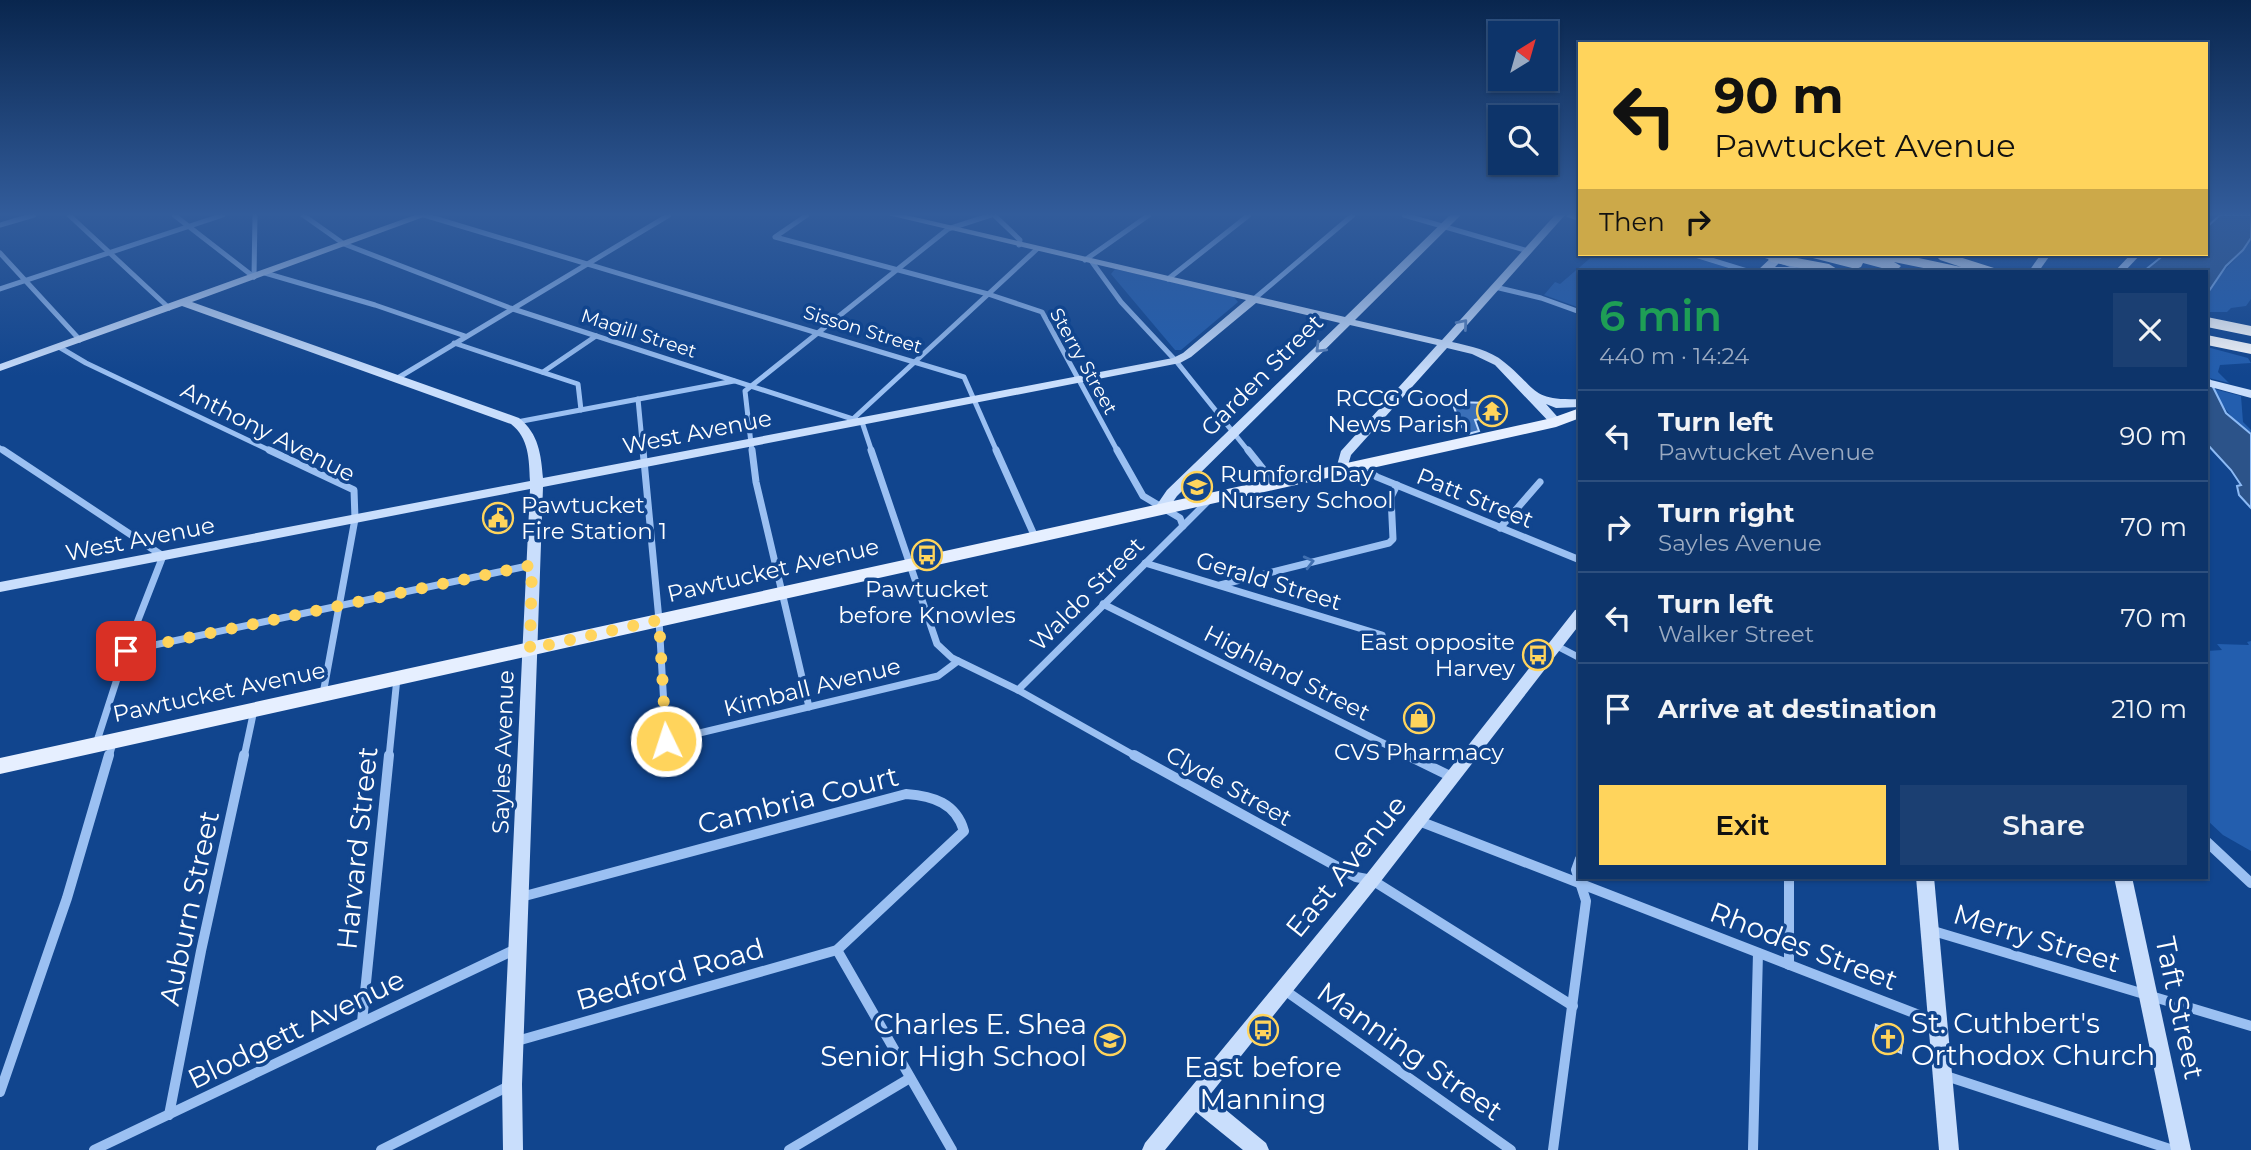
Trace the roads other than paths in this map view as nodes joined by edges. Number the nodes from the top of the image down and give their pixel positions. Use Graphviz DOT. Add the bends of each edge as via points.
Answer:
graph roads {
  1 [pos="15,269"];
  2 [pos="65,269"];
  3 [pos="130,269"];
  4 [pos="243,269"];
  5 [pos="254,269"];
  6 [pos="277,269"];
  7 [pos="409,269"];
  8 [pos="582,269"];
  9 [pos="601,269"];
  10 [pos="888,269"];
  11 [pos="899,269"];
  12 [pos="1015,269"];
  13 [pos="1094,269"];
  14 [pos="1122,269"];
  15 [pos="1181,269"];
  16 [pos="1290,269"];
  17 [pos="1401,269"];
  18 [pos="1512,269"];
  19 [pos="896,271"];
  20 [pos="265,273"];
  21 [pos="254,277"];
  22 [pos="1168,279"];
  23 [pos="26,281"];
  24 [pos="1495,287"];
  25 [pos="0,289"];
  26 [pos="988,293"];
  27 [pos="1254,299"];
  28 [pos="176,305"];
  29 [pos="512,308"];
  30 [pos="1578,311"];
  31 [pos="1347,320"];
  32 [pos="2208,322"];
  33 [pos="2208,331"];
  34 [pos="817,332"];
  35 [pos="465,336"];
  36 [pos="596,336"];
  37 [pos="80,340"];
  38 [pos="2208,340"];
  39 [pos="2246,340"];
  40 [pos="454,343"];
  41 [pos="1446,343"];
  42 [pos="59,347"];
  43 [pos="1176,360"];
  44 [pos="915,361"];
  45 [pos="0,368"];
  46 [pos="543,372"];
  47 [pos="396,379"];
  48 [pos="735,381"];
  49 [pos="1077,382"];
  50 [pos="2208,383"];
  51 [pos="749,385"];
  52 [pos="1527,392"];
  53 [pos="2251,393"];
  54 [pos="638,399"];
  55 [pos="975,400"];
  56 [pos="1578,403"];
  57 [pos="581,410"];
  58 [pos="1578,414"];
  59 [pos="858,420"];
  60 [pos="1578,420"];
  61 [pos="517,422"];
  62 [pos="1556,422"];
  63 [pos="1234,433"];
  64 [pos="751,443"];
  65 [pos="0,448"];
  66 [pos="645,464"];
  67 [pos="1351,467"];
  68 [pos="1540,482"];
  69 [pos="537,484"];
  70 [pos="1275,484"];
  71 [pos="1397,485"];
  72 [pos="1211,498"];
  73 [pos="1161,509"];
  74 [pos="355,519"];
  75 [pos="1183,526"];
  76 [pos="1500,528"];
  77 [pos="1035,537"];
  78 [pos="163,556"];
  79 [pos="1578,559"];
  80 [pos="1145,563"];
  81 [pos="532,565"];
  82 [pos="909,565"];
  83 [pos="1219,585"];
  84 [pos="0,587"];
  85 [pos="782,593"];
  86 [pos="1103,604"];
  87 [pos="338,606"];
  88 [pos="1578,617"];
  89 [pos="659,620"];
  90 [pos="1381,635"];
  91 [pos="1555,646"];
  92 [pos="530,649"];
  93 [pos="126,651"];
  94 [pos="1578,657"];
  95 [pos="958,661"];
  96 [pos="397,678"];
  97 [pos="1018,690"];
  98 [pos="323,694"];
  99 [pos="809,707"];
  100 [pos="254,710"];
  101 [pos="105,743"];
  102 [pos="0,766"];
  103 [pos="1453,778"];
  104 [pos="1418,821"];
  105 [pos="2208,843"];
  106 [pos="1578,864"];
  107 [pos="1789,879"];
  108 [pos="1925,879"];
  109 [pos="2123,879"];
  110 [pos="1372,880"];
  111 [pos="1578,881"];
  112 [pos="2251,883"];
  113 [pos="520,898"];
  114 [pos="1930,930"];
  115 [pos="517,948"];
  116 [pos="837,950"];
  117 [pos="1758,953"];
  118 [pos="1789,965"];
  119 [pos="1283,989"];
  120 [pos="2149,995"];
  121 [pos="1573,1006"];
  122 [pos="362,1022"];
  123 [pos="1938,1022"];
  124 [pos="2251,1026"];
  125 [pos="515,1041"];
  126 [pos="1942,1075"];
  127 [pos="910,1079"];
  128 [pos="512,1084"];
  129 [pos="0,1092"];
  130 [pos="1195,1098"];
  131 [pos="169,1115"];
  132 [pos="94,1150"];
  133 [pos="381,1150"];
  134 [pos="513,1150"];
  135 [pos="789,1150"];
  136 [pos="952,1150"];
  137 [pos="1152,1150"];
  138 [pos="1259,1150"];
  139 [pos="1511,1150"];
  140 [pos="1553,1150"];
  141 [pos="1753,1150"];
  142 [pos="1949,1150"];
  143 [pos="2173,1150"];
  144 [pos="2180,1150"];
  1 -- 23 [label="street"];
  2 -- 23 [label="street"];
  3 -- 28 [label="street"];
  4 -- 21 [label="street"];
  5 -- 21 [label="street"];
  6 -- 20 [label="street"];
  7 -- 29 [label="street, Magill Street"];
  8 -- 29 [label="street"];
  9 -- 34 [label="street, Sisson Street"];
  10 -- 19 [label="street, Sterry Street"];
  11 -- 19 [label="street"];
  12 -- 26 [label="street"];
  13 -- 43 [label="street"];
  14 -- 22 [label="street"];
  15 -- 22 [label="street"];
  16 -- 27 [label="street, West Avenue"];
  17 -- 31 [label="street, Garden Street"];
  18 -- 24 [label="street"];
  19 -- 26 [label="street, Sterry Street"];
  19 -- 34 [label="street"];
  20 -- 21 [label="street"];
  20 -- 35 [label="street"];
  21 -- 28 [label="street"];
  22 -- 27 [label="street"];
  23 -- 25 [label="street"];
  23 -- 37 [label="street"];
  24 -- 30 [label="street"];
  41 -- 24 [label="street, one-way"];
  26 -- 44 [label="street"];
  26 -- 49 [label="street, Sterry Street" via="1042,312"];
  27 -- 31 [label="street"];
  27 -- 43 [label="street, West Avenue"];
  28 -- 37 [label="street"];
  28 -- 47 [label="street"];
  29 -- 35 [label="street"];
  29 -- 36 [label="street, Magill Street"];
  31 -- 41 [label="street"];
  31 -- 63 [label="street, Garden Street, one-way"];
  32 -- 39 [label="highway"];
  33 -- 39 [label="highway"];
  34 -- 44 [label="street, Sisson Street"];
  34 -- 51 [label="street"];
  35 -- 40 [label="street"];
  36 -- 46 [label="street"];
  36 -- 48 [label="street, Magill Street"];
  37 -- 42 [label="street"];
  38 -- 39 [label="highway"];
  40 -- 46 [label="street"];
  40 -- 47 [label="street"];
  41 -- 52 [label="street" via="1489,356"];
  41 -- 67 [label="street" via="1345,454"];
  42 -- 45 [label="street"];
  42 -- 74 [label="street, Anthony Avenue" via="354,490"];
  43 -- 49 [label="street, West Avenue"];
  43 -- 63 [label="street"];
  44 -- 55 [label="street, Sisson Street" via="964,377"];
  44 -- 59 [label="street"];
  46 -- 57 [label="street" via="578,384"];
  47 -- 61 [label="street"];
  48 -- 51 [label="street, Magill Street"];
  48 -- 54 [label="street"];
  49 -- 55 [label="street, West Avenue"];
  49 -- 73 [label="street, Sterry Street" via="1143,496"];
  50 -- 53 [label="street"];
  51 -- 59 [label="street"];
  51 -- 64 [label="street" via="745,399"];
  52 -- 56 [label="street" via="1556,404"];
  52 -- 62 [label="street"];
  54 -- 57 [label="street"];
  54 -- 66 [label="street"];
  55 -- 59 [label="street, West Avenue"];
  55 -- 77 [label="street, Sisson Street"];
  57 -- 61 [label="street"];
  58 -- 62 [label="main road, Pawtucket Avenue"];
  59 -- 64 [label="street, West Avenue"];
  59 -- 82 [label="street, Clyde Street"];
  60 -- 62 [label="main road, Pawtucket Avenue"];
  61 -- 69 [label="street, Sayles Avenue" via="526,427 533,441"];
  62 -- 67 [label="main road, Pawtucket Avenue"];
  63 -- 70 [label="street"];
  63 -- 73 [label="street, Garden Street"];
  64 -- 66 [label="street, West Avenue"];
  64 -- 85 [label="street"];
  65 -- 78 [label="street"];
  66 -- 69 [label="street, West Avenue"];
  66 -- 89 [label="street"];
  67 -- 70 [label="main road, Pawtucket Avenue"];
  67 -- 71 [label="street, Patt Street"];
  68 -- 76 [label="street"];
  69 -- 74 [label="street, West Avenue"];
  69 -- 81 [label="street, Sayles Avenue"];
  70 -- 72 [label="main road, Pawtucket Avenue"];
  71 -- 76 [label="street, Patt Street"];
  83 -- 71 [label="street, one-way" via="1390,542 1391,497"];
  72 -- 73 [label="main road, Pawtucket Avenue"];
  72 -- 75 [label="street, Waldo Street"];
  73 -- 75 [label="street" via="1180,518"];
  73 -- 77 [label="main road, Pawtucket Avenue"];
  74 -- 78 [label="street, West Avenue"];
  74 -- 87 [label="street, Anthony Avenue"];
  75 -- 80 [label="street, Waldo Street"];
  76 -- 79 [label="street, Patt Street"];
  77 -- 82 [label="main road, Pawtucket Avenue"];
  78 -- 84 [label="street, West Avenue"];
  78 -- 93 [label="street"];
  80 -- 83 [label="street, Gerald Street"];
  80 -- 86 [label="street, Waldo Street"];
  81 -- 87 [label="street"];
  81 -- 92 [label="street, Sayles Avenue"];
  82 -- 85 [label="main road, Pawtucket Avenue"];
  82 -- 95 [label="street, Clyde Street" via="937,644"];
  83 -- 90 [label="street, Gerald Street"];
  85 -- 89 [label="main road, Pawtucket Avenue"];
  85 -- 99 [label="street"];
  86 -- 97 [label="street, Waldo Street"];
  86 -- 103 [label="street, Highland Street"];
  87 -- 93 [label="street"];
  87 -- 98 [label="street, Anthony Avenue"];
  88 -- 91 [label="street, East Avenue"];
  89 -- 92 [label="main road, Pawtucket Avenue"];
  89 -- 99 [label="street, Kimball Avenue" via="666,741"];
  91 -- 94 [label="street"];
  91 -- 103 [label="street, East Avenue"];
  92 -- 96 [label="main road, Pawtucket Avenue"];
  92 -- 113 [label="street, Sayles Avenue"];
  93 -- 101 [label="street"];
  95 -- 97 [label="street, Clyde Street"];
  95 -- 99 [label="street, Kimball Avenue" via="938,676"];
  96 -- 98 [label="main road, Pawtucket Avenue"];
  96 -- 122 [label="street, Harvard Street"];
  97 -- 110 [label="street, Clyde Street" via="1282,838 1356,877"];
  98 -- 100 [label="main road, Pawtucket Avenue"];
  100 -- 101 [label="main road, Pawtucket Avenue"];
  100 -- 131 [label="street, Auburn Street"];
  101 -- 102 [label="main road, Pawtucket Avenue"];
  101 -- 129 [label="street" via="67,898"];
  103 -- 104 [label="street, East Avenue"];
  104 -- 110 [label="street, East Avenue"];
  104 -- 111 [label="street, Rhodes Street"];
  105 -- 112 [label="street"];
  106 -- 111 [label="street"];
  107 -- 118 [label="street"];
  108 -- 114 [label="street"];
  109 -- 120 [label="street, Taft Street"];
  110 -- 119 [label="street, East Avenue"];
  110 -- 121 [label="street, Clyde Street"];
  111 -- 117 [label="street, Rhodes Street"];
  111 -- 121 [label="street" via="1586,901"];
  113 -- 115 [label="street, Sayles Avenue"];
  113 -- 116 [label="street, Cambria Court" via="906,794 928,795 951,807 962,819 964,831"];
  114 -- 120 [label="street, Merry Street"];
  114 -- 123 [label="street"];
  115 -- 122 [label="street, Blodgett Avenue"];
  115 -- 125 [label="street, Sayles Avenue"];
  116 -- 125 [label="street, Bedford Road"];
  116 -- 127 [label="street"];
  117 -- 118 [label="street, Rhodes Street"];
  117 -- 141 [label="street"];
  118 -- 123 [label="street, Rhodes Street"];
  119 -- 130 [label="street, East Avenue"];
  119 -- 139 [label="street, Manning Street"];
  120 -- 124 [label="street, Merry Street"];
  120 -- 144 [label="street, Taft Street"];
  121 -- 140 [label="street"];
  122 -- 131 [label="street, Blodgett Avenue"];
  123 -- 126 [label="street"];
  125 -- 128 [label="street, Sayles Avenue"];
  126 -- 142 [label="street"];
  126 -- 143 [label="street"];
  127 -- 135 [label="street"];
  127 -- 136 [label="street"];
  128 -- 133 [label="street"];
  128 -- 134 [label="street, Sayles Avenue"];
  130 -- 137 [label="street, East Avenue"];
  130 -- 138 [label="street"];
  131 -- 132 [label="street, Blodgett Avenue"];
}
